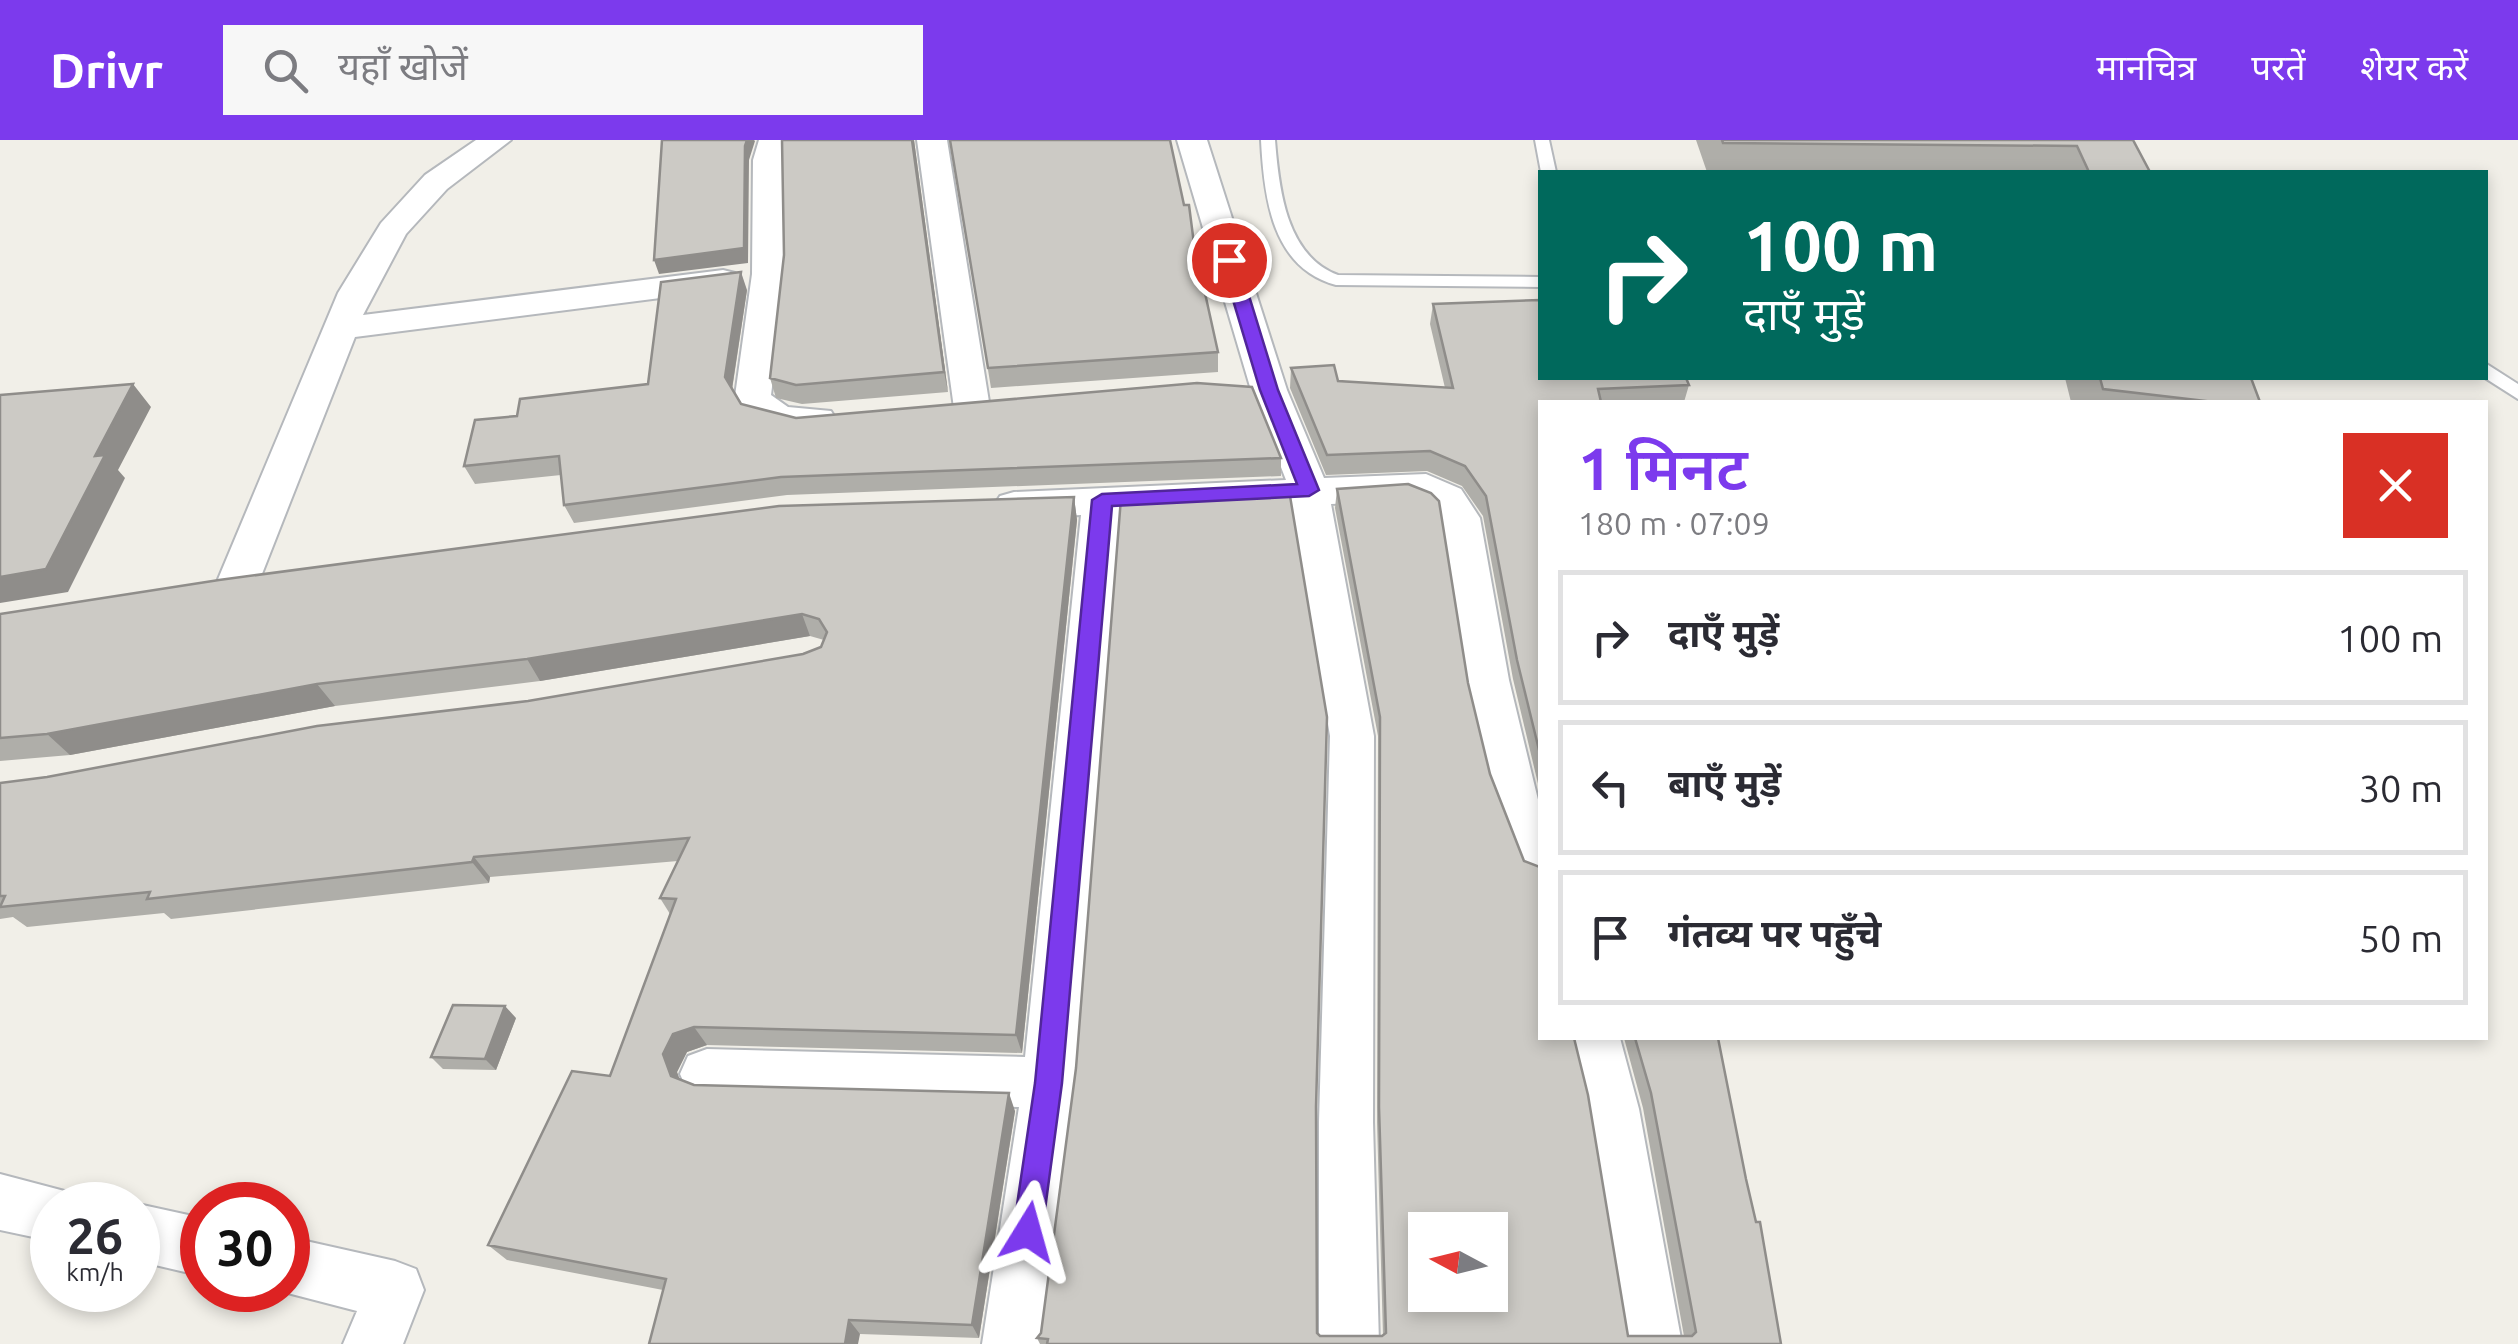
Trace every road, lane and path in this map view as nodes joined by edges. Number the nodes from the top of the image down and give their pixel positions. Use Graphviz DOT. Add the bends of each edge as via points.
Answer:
graph roads {
  1 [pos="496,140"];
  2 [pos="774,140"];
  3 [pos="932,140"];
  4 [pos="1192,140"];
  5 [pos="1268,140"];
  6 [pos="1542,140"];
  7 [pos="1548,170"];
  8 [pos="769,274"];
  9 [pos="1538,282"];
  10 [pos="340,328"];
  11 [pos="2488,371"];
  12 [pos="2518,393"];
  13 [pos="1010,404"];
  14 [pos="972,408"];
  15 [pos="934,411"];
  16 [pos="859,416"];
  17 [pos="1309,490"];
  18 [pos="1102,500"];
  19 [pos="973,508"];
  20 [pos="237,584"];
  21 [pos="1538,859"];
  22 [pos="1595,1040"];
  23 [pos="707,1074"];
  24 [pos="1049,1083"];
  25 [pos="0,1202"];
  26 [pos="30,1209"];
  27 [pos="310,1271"];
  28 [pos="373,1344"];
  29 [pos="1012,1344"];
  30 [pos="1349,1344"];
  31 [pos="1652,1344"];
  1 -- 10 [label="street" via="436,182 392,230"];
  2 -- 8 [label="street" via="768,160"];
  3 -- 14 [label="street"];
  4 -- 17 [label="street" via="1251,389"];
  5 -- 9 [label="lane" via="1280,212 1300,260 1319,274 1336,280"];
  6 -- 7 [label="lane"];
  8 -- 10 [label="street"];
  8 -- 16 [label="street" via="752,396 761,410 802,420"];
  10 -- 20 [label="street"];
  11 -- 12 [label="lane"];
  13 -- 14 [label="street"];
  14 -- 15 [label="street"];
  17 -- 18 [label="street"];
  17 -- 21 [label="street" via="1426,487 1447,498 1460,518 1512,797"];
  17 -- 30 [label="street" via="1352,736"];
  18 -- 19 [label="street"];
  18 -- 24 [label="street"];
  22 -- 31 [label="street"];
  23 -- 24 [label="street"];
  24 -- 29 [label="street"];
  25 -- 26 [label="street"];
  27 -- 28 [label="street" via="395,1290"];
}
